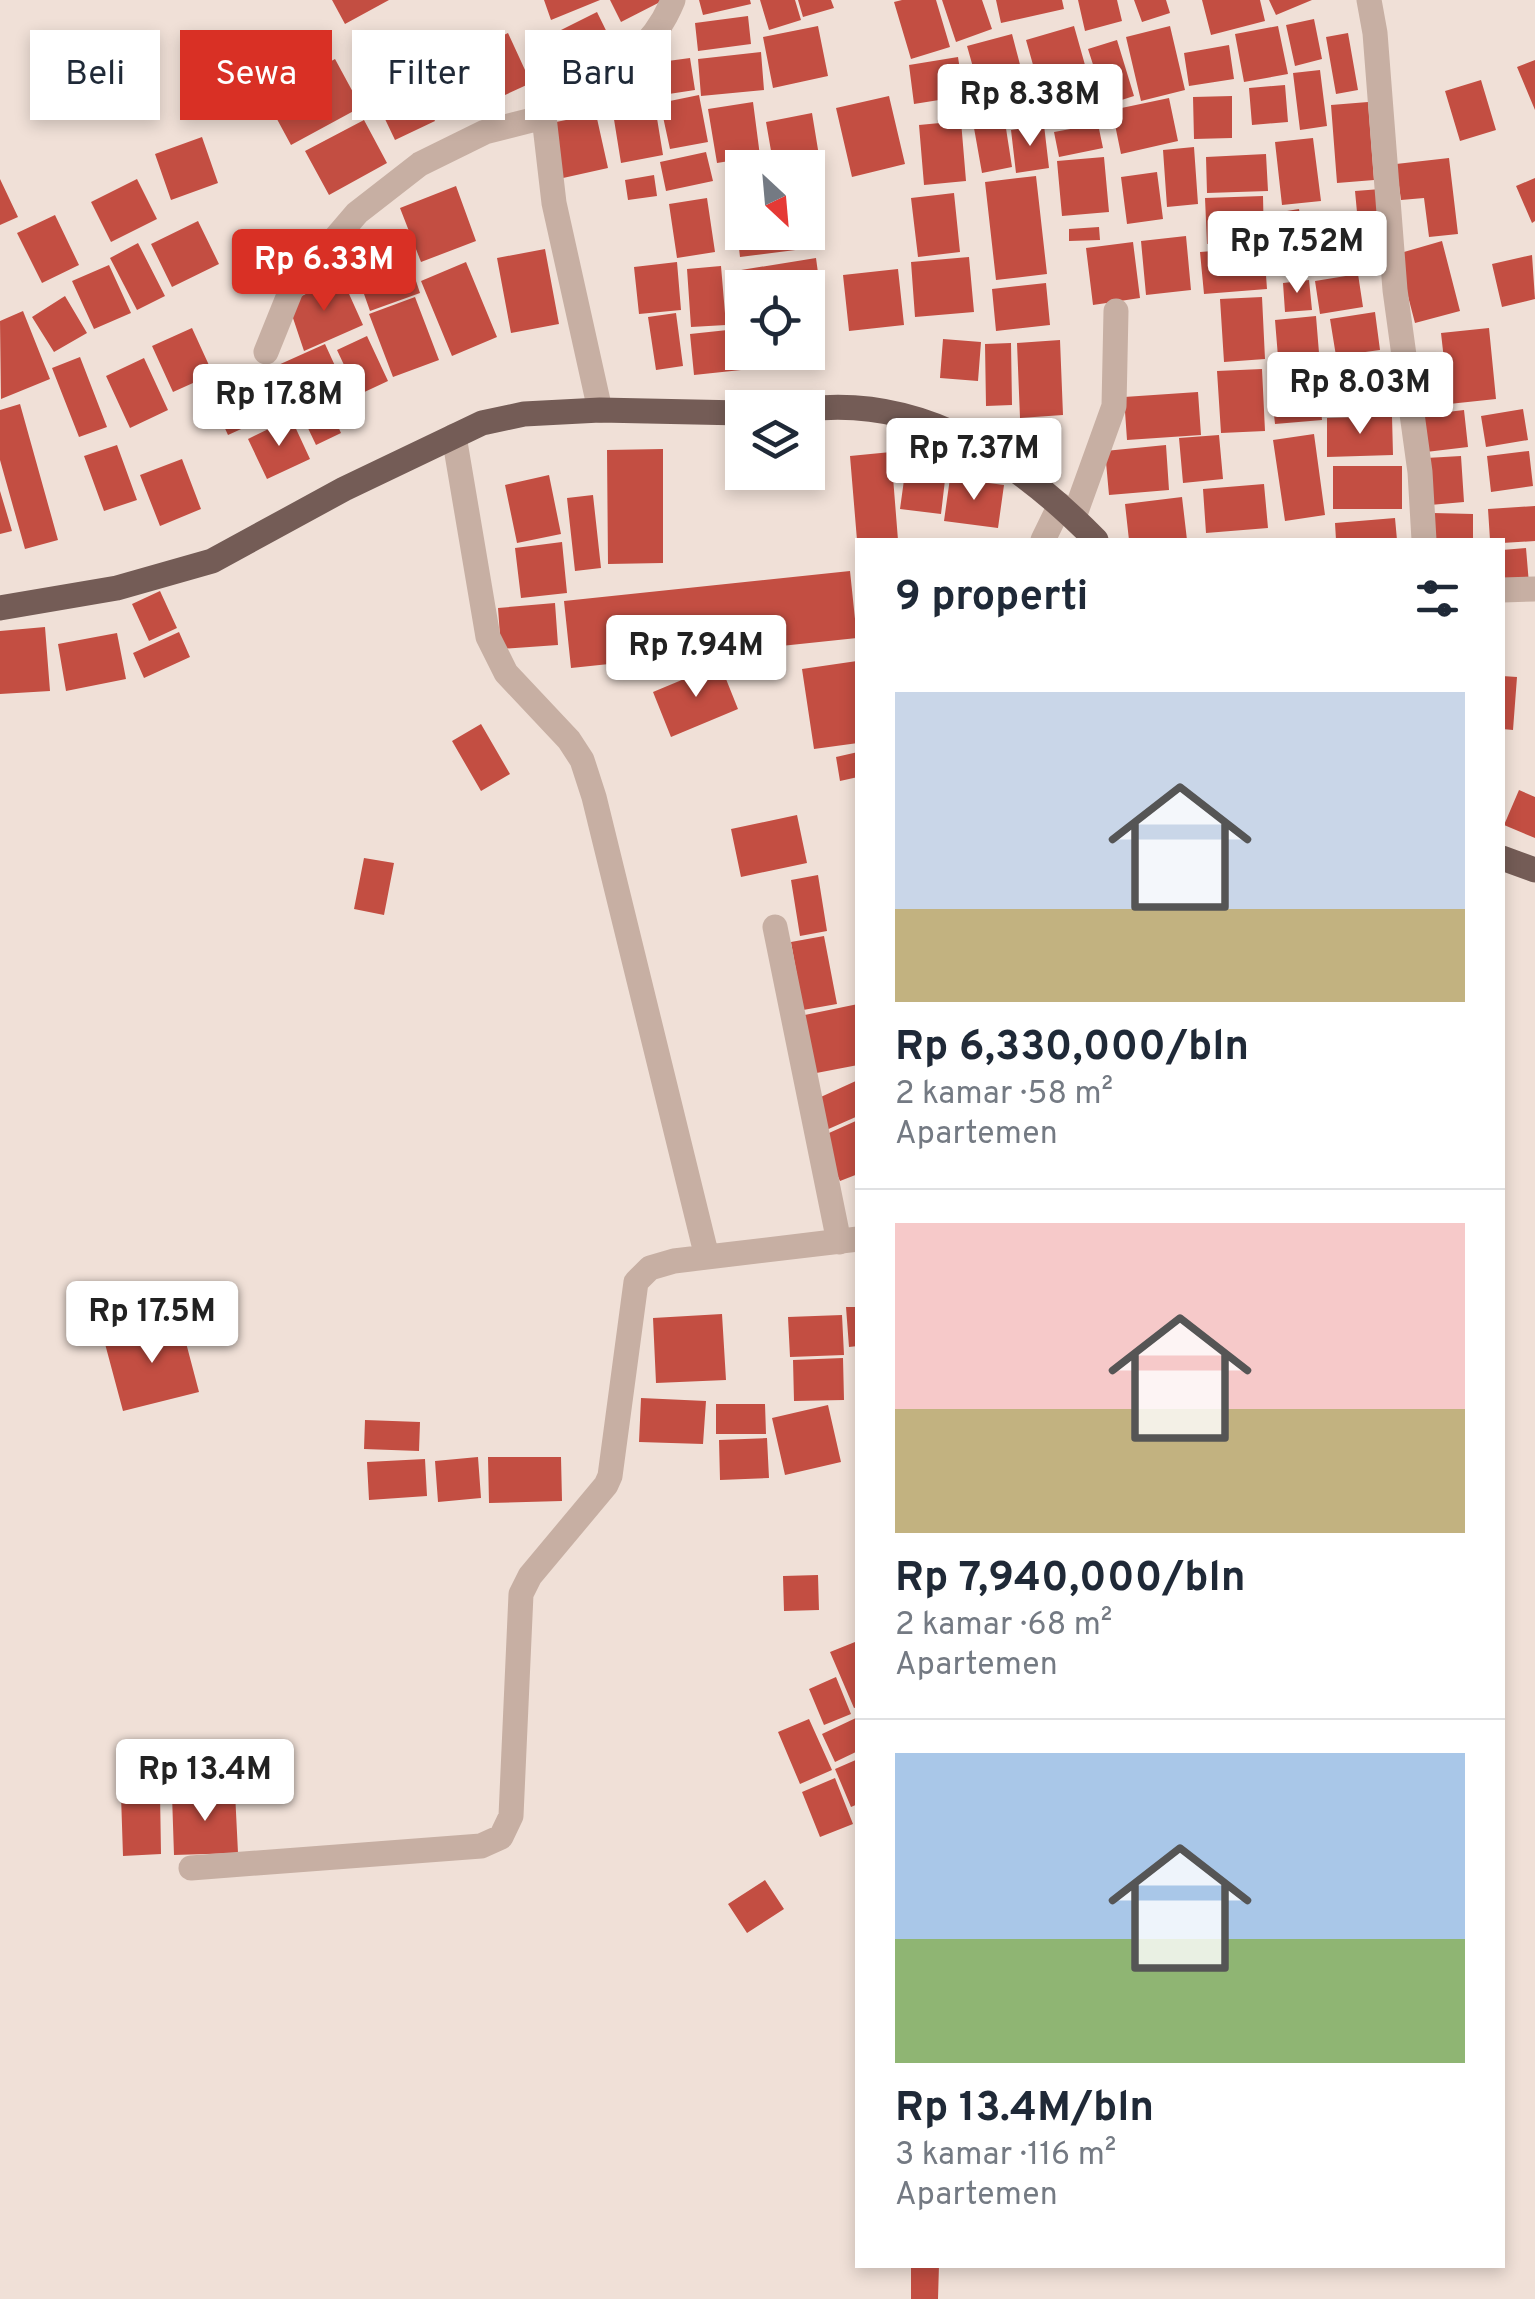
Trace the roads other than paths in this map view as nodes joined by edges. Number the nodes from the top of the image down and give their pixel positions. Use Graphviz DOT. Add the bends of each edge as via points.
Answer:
graph roads {
  1 [pos="673,0"];
  2 [pos="1369,0"];
  3 [pos="658,30"];
  4 [pos="536,120"];
  5 [pos="544,120"];
  6 [pos="1116,311"];
  7 [pos="266,352"];
  8 [pos="825,408"];
  9 [pos="600,410"];
  10 [pos="725,413"];
  11 [pos="454,436"];
  12 [pos="1067,511"];
  13 [pos="1045,538"];
  14 [pos="1094,538"];
  15 [pos="1424,538"];
  16 [pos="1535,589"];
  17 [pos="1505,590"];
  18 [pos="0,608"];
  19 [pos="1505,861"];
  20 [pos="1535,870"];
  21 [pos="775,927"];
  22 [pos="848,1241"];
  23 [pos="707,1256"];
  24 [pos="191,1868"];
  1 -- 3 [label="street"];
  2 -- 15 [label="street"];
  4 -- 7 [label="street" via="485,132 420,164 356,213 291,290"];
  5 -- 9 [label="street" via="554,203"];
  6 -- 12 [label="street" via="1114,406"];
  8 -- 12 [label="main road" via="907,415 986,449"];
  9 -- 10 [label="main road"];
  9 -- 11 [label="main road" via="524,414"];
  11 -- 18 [label="main road" via="212,561 117,588"];
  11 -- 23 [label="street" via="488,637 506,674 569,740 594,797"];
  12 -- 13 [label="street"];
  12 -- 14 [label="main road"];
  16 -- 17 [label="street"];
  19 -- 20 [label="main road"];
  21 -- 22 [label="street"];
  22 -- 23 [label="street"];
  23 -- 24 [label="street" via="650,1268 636,1282 610,1476 521,1594 511,1816 501,1837 480,1846"];
}
